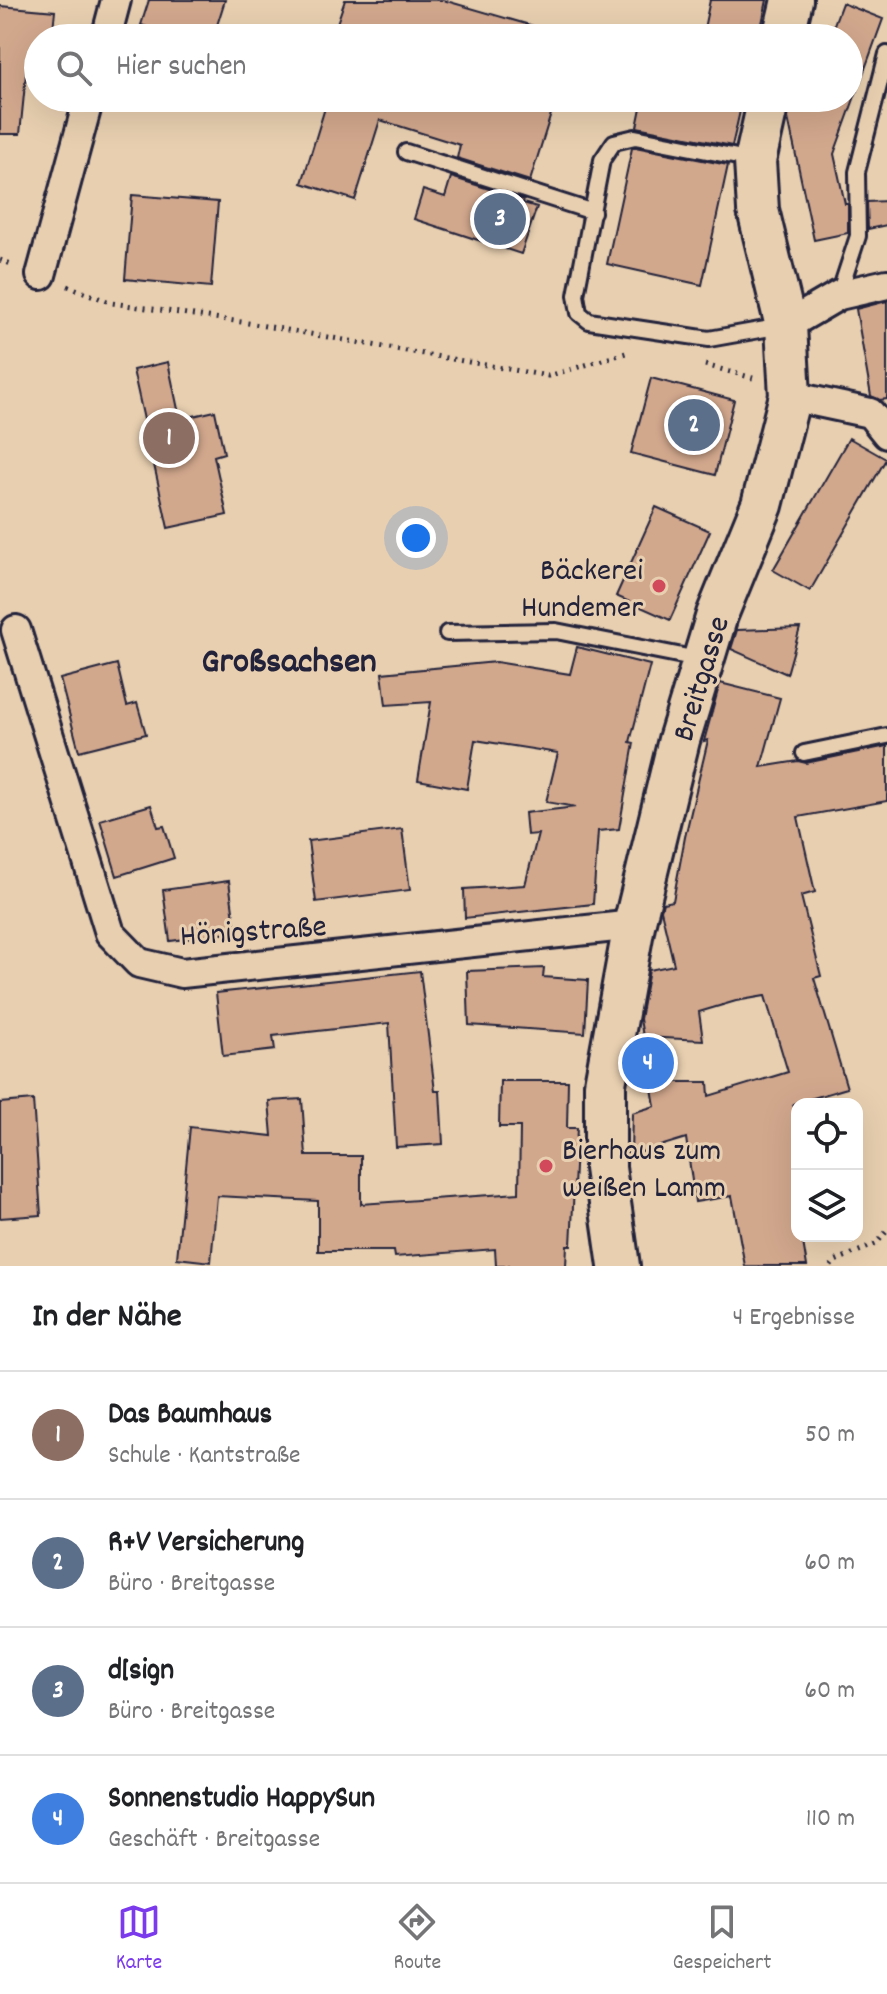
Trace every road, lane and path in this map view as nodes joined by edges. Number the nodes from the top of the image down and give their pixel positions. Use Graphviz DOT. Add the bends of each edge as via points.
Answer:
graph roads {
  1 [pos="116,0"];
  2 [pos="792,0"];
  3 [pos="110,24"];
  4 [pos="786,24"];
  5 [pos="887,54"];
  6 [pos="85,112"];
  7 [pos="766,112"];
  8 [pos="406,152"];
  9 [pos="755,161"];
  10 [pos="593,212"];
  11 [pos="0,260"];
  12 [pos="41,275"];
  13 [pos="887,284"];
  14 [pos="839,295"];
  15 [pos="786,326"];
  16 [pos="632,352"];
  17 [pos="699,363"];
  18 [pos="790,396"];
  19 [pos="881,418"];
  20 [pos="16,630"];
  21 [pos="447,633"];
  22 [pos="703,660"];
  23 [pos="887,736"];
  24 [pos="804,753"];
  25 [pos="634,925"];
  26 [pos="887,1231"];
  27 [pos="619,1266"];
  28 [pos="831,1266"];
  1 -- 3 [label="street"];
  2 -- 4 [label="main road"];
  5 -- 14 [label="lane" via="857,172 858,236"];
  6 -- 12 [label="street"];
  7 -- 9 [label="main road, Breitgasse"];
  8 -- 10 [label="lane"];
  9 -- 10 [label="lane" via="635,137 614,142 602,160"];
  9 -- 15 [label="main road, Breitgasse" via="758,210"];
  10 -- 15 [label="lane" via="576,295 579,313 589,321 709,339"];
  11 -- 12 [label="path"];
  12 -- 16 [label="path" via="112,303 548,376"];
  13 -- 14 [label="street"];
  14 -- 15 [label="street"];
  15 -- 18 [label="main road, Breitgasse"];
  17 -- 18 [label="path" via="755,378"];
  18 -- 19 [label="street"];
  18 -- 22 [label="main road, Breitgasse" via="762,505"];
  20 -- 25 [label="street, Hönigstraße" via="110,933 139,963 182,973"];
  21 -- 22 [label="lane" via="556,631"];
  22 -- 25 [label="main road, Breitgasse"];
  23 -- 24 [label="lane"];
  25 -- 27 [label="main road, Breitgasse" via="605,1084 605,1168"];
  26 -- 28 [label="path" via="876,1244"];
}
